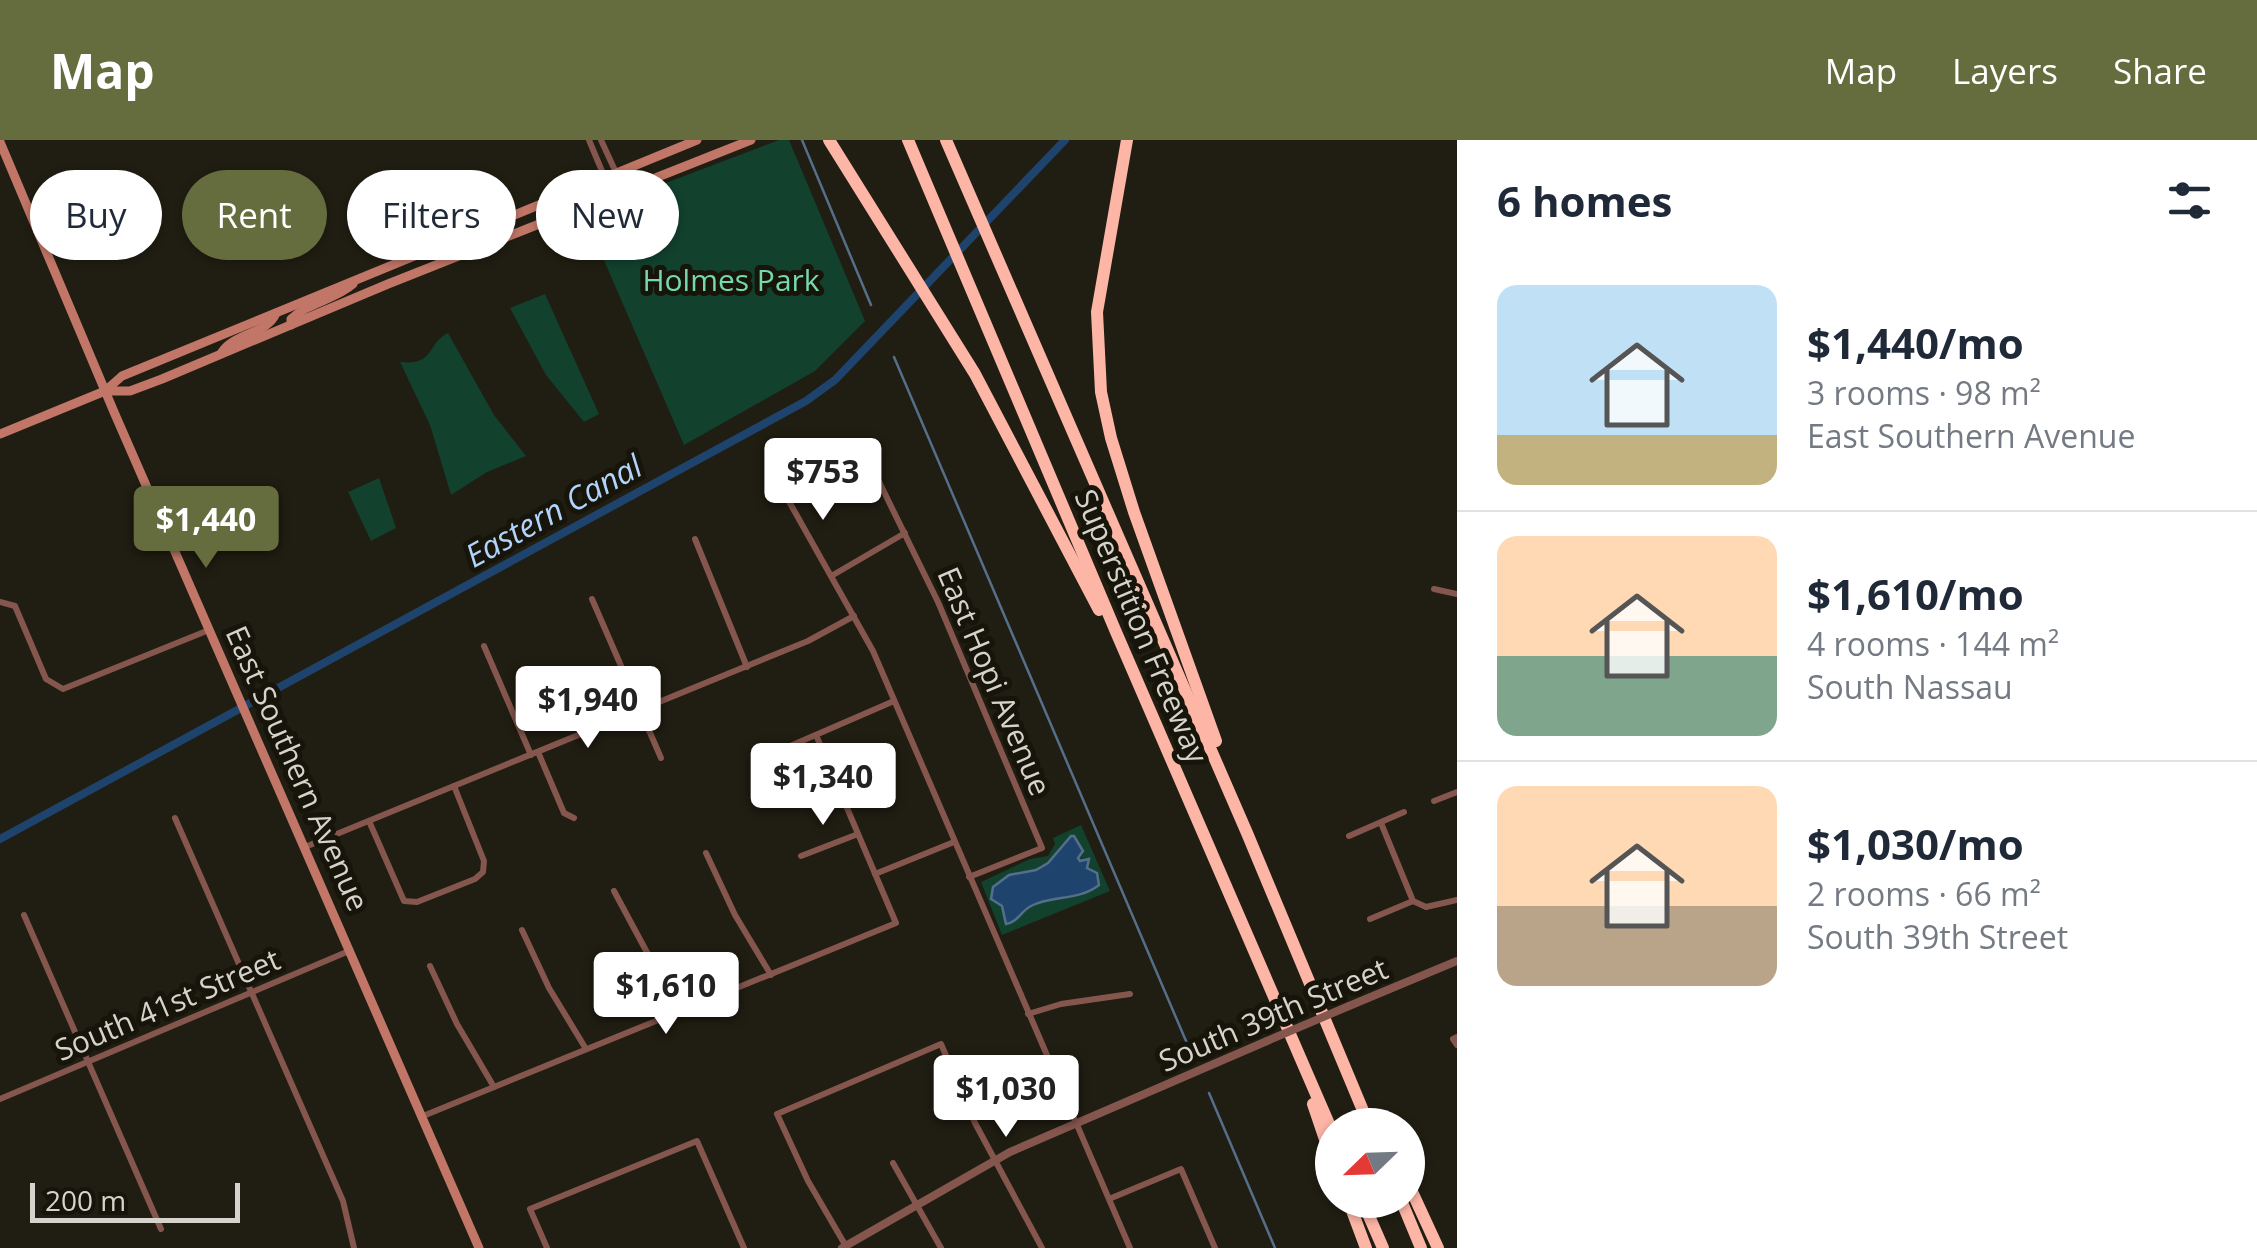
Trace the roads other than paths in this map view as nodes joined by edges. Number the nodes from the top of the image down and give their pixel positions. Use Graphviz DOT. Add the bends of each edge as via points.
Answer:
graph roads {
  1 [pos="589,140"];
  2 [pos="601,140"];
  3 [pos="697,140"];
  4 [pos="751,140"];
  5 [pos="829,140"];
  6 [pos="908,140"];
  7 [pos="946,140"];
  8 [pos="1126,140"];
  9 [pos="0,142"];
  10 [pos="602,170"];
  11 [pos="615,170"];
  12 [pos="628,170"];
  13 [pos="675,170"];
  14 [pos="536,208"];
  15 [pos="536,225"];
  16 [pos="359,278"];
  17 [pos="276,312"];
  18 [pos="291,324"];
  19 [pos="221,354"];
  20 [pos="105,391"];
  21 [pos="0,434"];
  22 [pos="863,449"];
  23 [pos="782,489"];
  24 [pos="906,533"];
  25 [pos="695,539"];
  26 [pos="833,575"];
  27 [pos="1434,589"];
  28 [pos="1457,594"];
  29 [pos="592,599"];
  30 [pos="0,602"];
  31 [pos="854,616"];
  32 [pos="211,630"];
  33 [pos="1116,632"];
  34 [pos="484,646"];
  35 [pos="747,667"];
  36 [pos="894,701"];
  37 [pos="640,710"];
  38 [pos="816,735"];
  39 [pos="535,753"];
  40 [pos="661,758"];
  41 [pos="761,762"];
  42 [pos="454,786"];
  43 [pos="1457,792"];
  44 [pos="1434,801"];
  45 [pos="1404,812"];
  46 [pos="176,818"];
  47 [pos="574,818"];
  48 [pos="369,820"];
  49 [pos="1381,822"];
  50 [pos="1248,833"];
  51 [pos="858,834"];
  52 [pos="1348,836"];
  53 [pos="954,842"];
  54 [pos="305,847"];
  55 [pos="706,853"];
  56 [pos="801,856"];
  57 [pos="875,874"];
  58 [pos="969,877"];
  59 [pos="614,891"];
  60 [pos="1457,900"];
  61 [pos="1413,901"];
  62 [pos="24,915"];
  63 [pos="1370,919"];
  64 [pos="522,930"];
  65 [pos="350,950"];
  66 [pos="1457,961"];
  67 [pos="430,966"];
  68 [pos="771,975"];
  69 [pos="252,993"];
  70 [pos="1130,994"];
  71 [pos="679,1012"];
  72 [pos="1028,1014"];
  73 [pos="1283,1016"];
  74 [pos="586,1049"];
  75 [pos="88,1062"];
  76 [pos="494,1087"];
  77 [pos="0,1099"];
  78 [pos="1322,1108"];
  79 [pos="1362,1108"];
  80 [pos="1315,1110"];
  81 [pos="423,1116"];
  82 [pos="1075,1123"];
  83 [pos="996,1160"];
  84 [pos="893,1163"];
  85 [pos="1109,1199"];
  86 [pos="917,1205"];
  87 [pos="1355,1218"];
  88 [pos="1370,1218"];
  89 [pos="1408,1218"];
  90 [pos="1424,1218"];
  91 [pos="161,1229"];
  92 [pos="845,1247"];
  93 [pos="354,1248"];
  94 [pos="479,1248"];
  95 [pos="546,1248"];
  96 [pos="744,1248"];
  97 [pos="941,1248"];
  98 [pos="1042,1248"];
  99 [pos="1130,1248"];
  100 [pos="1215,1248"];
  101 [pos="1366,1248"];
  102 [pos="1383,1248"];
  103 [pos="1421,1248"];
  104 [pos="1438,1248"];
  1 -- 10 [label="street"];
  2 -- 11 [label="street"];
  3 -- 12 [label="main road"];
  4 -- 13 [label="main road"];
  5 -- 33 [label="highway" via="943,320"];
  6 -- 33 [label="highway, Superstition Freeway"];
  7 -- 50 [label="highway, Superstition Freeway"];
  8 -- 50 [label="highway" via="1097,312 1106,417"];
  9 -- 20 [label="main road, East Southern Avenue"];
  14 -- 16 [label="main road"];
  15 -- 18 [label="main road"];
  16 -- 17 [label="main road"];
  16 -- 18 [label="main road" via="344,293 297,313"];
  17 -- 19 [label="main road" via="272,322 229,342"];
  17 -- 20 [label="main road" via="122,376"];
  18 -- 19 [label="main road"];
  19 -- 20 [label="main road" via="130,391"];
  20 -- 21 [label="main road"];
  20 -- 32 [label="main road, East Southern Avenue"];
  22 -- 24 [label="street, East Hopi Avenue"];
  23 -- 26 [label="street"];
  24 -- 26 [label="street"];
  24 -- 58 [label="street, East Hopi Avenue" via="1042,848"];
  25 -- 35 [label="street"];
  26 -- 31 [label="street"];
  27 -- 28 [label="street"];
  29 -- 37 [label="street"];
  30 -- 32 [label="street" via="15,606 46,680 56,688 72,688"];
  31 -- 35 [label="street"];
  31 -- 36 [label="street"];
  32 -- 54 [label="main road, East Southern Avenue"];
  33 -- 73 [label="highway, Superstition Freeway"];
  34 -- 39 [label="street"];
  35 -- 37 [label="street"];
  36 -- 38 [label="street"];
  36 -- 53 [label="street"];
  37 -- 39 [label="street"];
  37 -- 40 [label="street"];
  38 -- 41 [label="street"];
  38 -- 51 [label="street"];
  39 -- 42 [label="street"];
  39 -- 47 [label="street" via="564,813"];
  42 -- 48 [label="street"];
  42 -- 48 [label="street" via="484,861 475,879 416,902 404,900"];
  43 -- 44 [label="street"];
  45 -- 49 [label="street"];
  46 -- 69 [label="street"];
  48 -- 54 [label="street"];
  49 -- 52 [label="street"];
  49 -- 61 [label="street"];
  50 -- 79 [label="highway"];
  51 -- 56 [label="street"];
  51 -- 57 [label="street"];
  53 -- 57 [label="street"];
  53 -- 58 [label="street"];
  54 -- 65 [label="main road, East Southern Avenue"];
  55 -- 68 [label="street"];
  57 -- 68 [label="street" via="896,923"];
  58 -- 72 [label="street"];
  59 -- 71 [label="street"];
  60 -- 61 [label="street" via="1426,907"];
  61 -- 63 [label="street"];
  62 -- 75 [label="street"];
  64 -- 74 [label="street"];
  65 -- 69 [label="street, South 41st Street"];
  65 -- 81 [label="main road, East Southern Avenue"];
  66 -- 82 [label="street, South 39th Street, bridge"];
  67 -- 76 [label="street"];
  68 -- 71 [label="street"];
  69 -- 75 [label="street, South 41st Street"];
  69 -- 93 [label="street" via="343,1201"];
  70 -- 72 [label="street"];
  71 -- 74 [label="street"];
  72 -- 82 [label="street"];
  73 -- 78 [label="highway, Superstition Freeway"];
  73 -- 80 [label="highway"];
  74 -- 76 [label="street"];
  75 -- 77 [label="street, South 41st Street"];
  75 -- 91 [label="street"];
  76 -- 81 [label="street"];
  81 -- 94 [label="main road, East Southern Avenue"];
  82 -- 83 [label="street, South 39th Street"];
  82 -- 85 [label="street"];
  83 -- 86 [label="street, South 39th Street"];
  83 -- 92 [label="street" via="941,1044 777,1114"];
  83 -- 98 [label="street"];
  84 -- 86 [label="street"];
  85 -- 99 [label="street"];
  85 -- 100 [label="street" via="1181,1168"];
  86 -- 92 [label="street, South 39th Street"];
  86 -- 97 [label="street"];
  87 -- 101 [label="highway"];
  88 -- 102 [label="highway"];
  89 -- 103 [label="highway"];
  90 -- 104 [label="highway"];
  95 -- 96 [label="street" via="530,1209 696,1141"];
}
